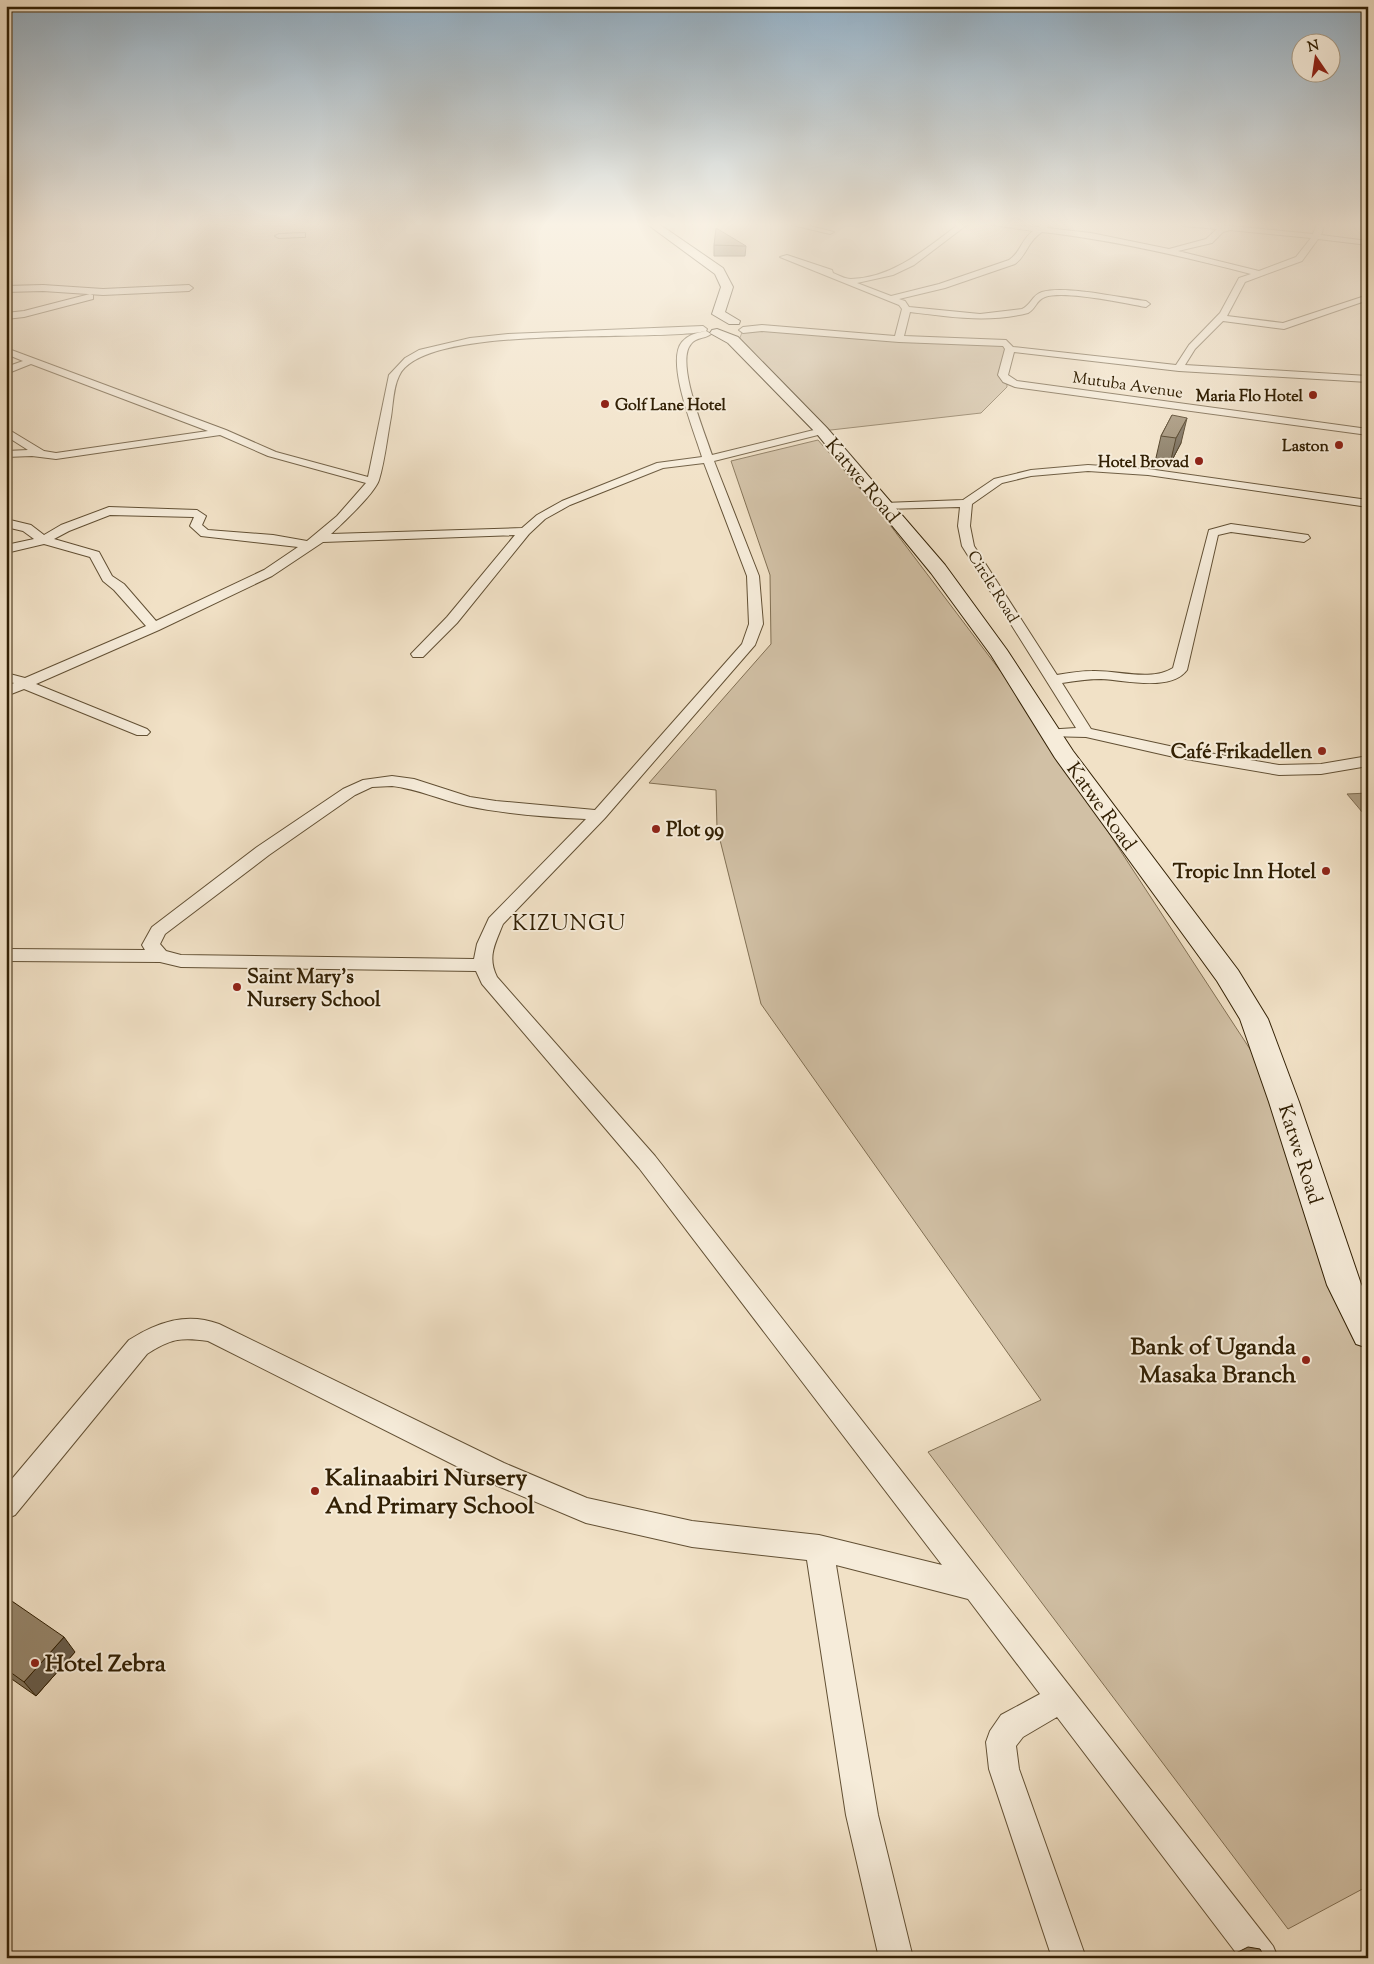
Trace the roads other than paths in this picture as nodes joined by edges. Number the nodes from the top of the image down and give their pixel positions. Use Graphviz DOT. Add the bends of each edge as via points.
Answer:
graph roads {
  1 [pos="722,316"];
  2 [pos="904,316"];
  3 [pos="954,316"];
  4 [pos="1002,316"];
  5 [pos="1314,316"];
  6 [pos="1221,318"];
  7 [pos="723,329"];
  8 [pos="899,339"];
  9 [pos="1010,348"];
  10 [pos="6,351"];
  11 [pos="32,360"];
  12 [pos="1180,368"];
  13 [pos="6,371"];
  14 [pos="1368,372"];
  15 [pos="1356,378"];
  16 [pos="1368,379"];
  17 [pos="6,431"];
  18 [pos="822,431"];
  19 [pos="222,432"];
  20 [pos="1368,432"];
  21 [pos="6,454"];
  22 [pos="44,455"];
  23 [pos="708,459"];
  24 [pos="373,482"];
  25 [pos="966,503"];
  26 [pos="1368,504"];
  27 [pos="884,506"];
  28 [pos="6,522"];
  29 [pos="525,531"];
  30 [pos="320,538"];
  31 [pos="1304,538"];
  32 [pos="36,539"];
  33 [pos="308,545"];
  34 [pos="6,549"];
  35 [pos="154,627"];
  36 [pos="418,654"];
  37 [pos="6,677"];
  38 [pos="1053,680"];
  39 [pos="24,684"];
  40 [pos="6,692"];
  41 [pos="142,732"];
  42 [pos="1086,732"];
  43 [pos="1050,733"];
  44 [pos="1368,761"];
  45 [pos="599,815"];
  46 [pos="6,955"];
  47 [pos="160,956"];
  48 [pos="482,966"];
  49 [pos="1368,1333"];
  50 [pos="14,1484"];
  51 [pos="6,1506"];
  52 [pos="819,1548"];
  53 [pos="973,1586"];
  54 [pos="1060,1698"];
  55 [pos="896,1958"];
  56 [pos="1068,1958"];
  57 [pos="1261,1958"];
  1 -- 7 [label="street"];
  2 -- 8 [label="street"];
  3 -- 4 [label="street"];
  5 -- 6 [label="street" via="1284,326"];
  6 -- 12 [label="street" via="1183,358"];
  7 -- 8 [label="street" via="762,328"];
  7 -- 18 [label="street, Katwe Road"];
  7 -- 23 [label="street" via="688,340 682,350 682,375"];
  7 -- 24 [label="street" via="508,337 470,341 422,352 408,360 394,375"];
  8 -- 9 [label="street" via="1006,343"];
  9 -- 12 [label="street"];
  9 -- 20 [label="street, Mutuba Avenue" via="1003,375 1015,384"];
  10 -- 11 [label="street"];
  11 -- 13 [label="street"];
  11 -- 19 [label="street"];
  12 -- 15 [label="street"];
  14 -- 15 [label="street"];
  15 -- 16 [label="street"];
  17 -- 22 [label="street"];
  18 -- 23 [label="street"];
  18 -- 27 [label="street, Katwe Road"];
  19 -- 22 [label="street" via="65,455"];
  19 -- 24 [label="street" via="272,454"];
  21 -- 22 [label="street"];
  23 -- 29 [label="street" via="661,465 630,476 566,503 541,517"];
  23 -- 45 [label="street" via="753,576 756,624 748,645"];
  24 -- 30 [label="street"];
  25 -- 26 [label="street" via="998,481 1031,473 1088,468 1148,472"];
  25 -- 27 [label="street"];
  25 -- 38 [label="street, Circle Road" via="964,526 968,546"];
  27 -- 43 [label="street, Katwe Road" via="938,569 1000,654"];
  28 -- 32 [label="street" via="18,525"];
  29 -- 30 [label="street"];
  29 -- 36 [label="street" via="452,620"];
  30 -- 33 [label="street"];
  31 -- 38 [label="street" via="1231,528 1213,533 1180,670 1173,675 1149,679 1091,675"];
  32 -- 33 [label="street" via="109,511 170,512 200,516 196,526 206,533"];
  32 -- 34 [label="street"];
  32 -- 35 [label="street" via="94,555 107,578"];
  33 -- 35 [label="street" via="268,573"];
  35 -- 39 [label="street"];
  37 -- 39 [label="street"];
  38 -- 42 [label="street, Circle Road"];
  39 -- 40 [label="street"];
  39 -- 41 [label="street"];
  42 -- 43 [label="street"];
  42 -- 44 [label="street" via="1174,752 1279,770 1321,769"];
  43 -- 49 [label="street, Katwe Road" via="1228,976 1254,1019 1344,1285"];
  45 -- 47 [label="street" via="496,806 467,801 414,784 392,781 369,783 349,792 263,851 158,932 151,945"];
  45 -- 48 [label="street" via="495,922"];
  46 -- 47 [label="street"];
  47 -- 48 [label="street" via="181,961"];
  48 -- 53 [label="street" via="489,980 647,1162"];
  50 -- 51 [label="street"];
  50 -- 52 [label="street" via="138,1347 154,1336 179,1327 211,1331 495,1472 586,1510 692,1534"];
  52 -- 53 [label="street"];
  52 -- 55 [label="street" via="862,1814"];
  53 -- 54 [label="street"];
  54 -- 56 [label="street" via="1012,1726 1001,1742 1004,1768"];
  54 -- 57 [label="street"];
}
